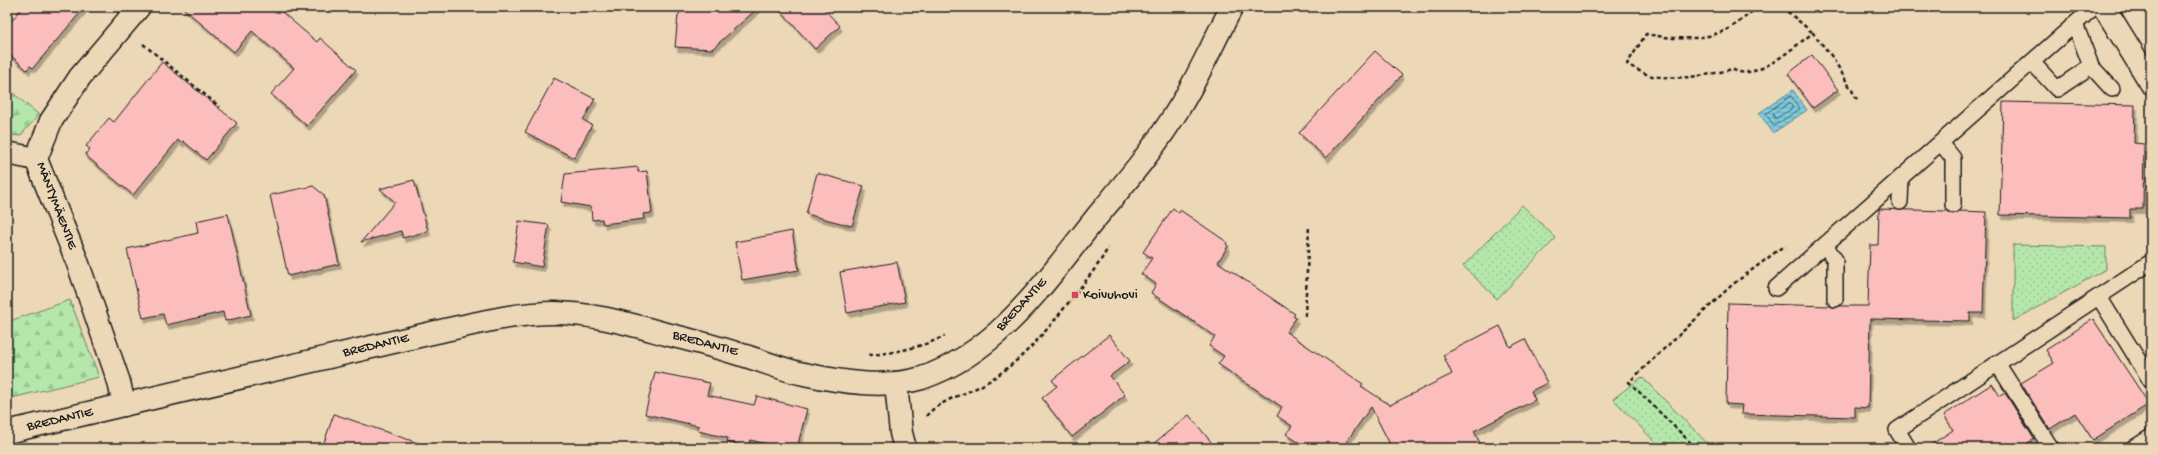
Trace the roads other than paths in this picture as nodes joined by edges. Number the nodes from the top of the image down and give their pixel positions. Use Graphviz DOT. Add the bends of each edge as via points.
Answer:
graph roads {
  1 [pos="139,7"];
  2 [pos="1232,7"];
  3 [pos="2094,7"];
  4 [pos="2104,7"];
  5 [pos="2075,24"];
  6 [pos="2032,62"];
  7 [pos="2091,66"];
  8 [pos="2148,73"];
  9 [pos="2112,89"];
  10 [pos="1941,143"];
  11 [pos="7,153"];
  12 [pos="36,159"];
  13 [pos="1901,178"];
  14 [pos="1900,202"];
  15 [pos="1953,206"];
  16 [pos="1825,245"];
  17 [pos="2151,262"];
  18 [pos="1776,288"];
  19 [pos="2099,297"];
  20 [pos="1835,299"];
  21 [pos="1997,363"];
  22 [pos="2151,381"];
  23 [pos="896,384"];
  24 [pos="124,405"];
  25 [pos="7,432"];
  26 [pos="2151,437"];
  27 [pos="905,448"];
  28 [pos="1908,448"];
  29 [pos="2051,448"];
  30 [pos="2134,448"];
  1 -- 12 [label="street, MÄNTYMÄENTIE" via="80,77 55,115"];
  2 -- 23 [label="street, BREDANTIE" via="1179,109 1142,162 1027,303 998,332 970,354 944,369"];
  3 -- 5 [label="lane"];
  4 -- 8 [label="street"];
  5 -- 6 [label="lane"];
  5 -- 7 [label="lane"];
  6 -- 7 [label="lane" via="2057,89"];
  6 -- 10 [label="lane"];
  7 -- 9 [label="lane"];
  10 -- 13 [label="lane"];
  10 -- 15 [label="lane" via="1953,158"];
  11 -- 12 [label="street"];
  12 -- 24 [label="street, MÄNTYMÄENTIE" via="75,254 119,382"];
  13 -- 14 [label="lane"];
  13 -- 16 [label="lane"];
  16 -- 18 [label="lane"];
  16 -- 20 [label="lane" via="1835,260"];
  17 -- 19 [label="lane"];
  19 -- 21 [label="lane"];
  19 -- 22 [label="lane"];
  21 -- 28 [label="lane" via="1897,430"];
  21 -- 29 [label="lane"];
  23 -- 24 [label="street, BREDANTIE" via="847,381 802,374 728,350 622,322 553,313 501,318"];
  23 -- 27 [label="street"];
  24 -- 25 [label="street, BREDANTIE"];
  26 -- 30 [label="lane"];
}
